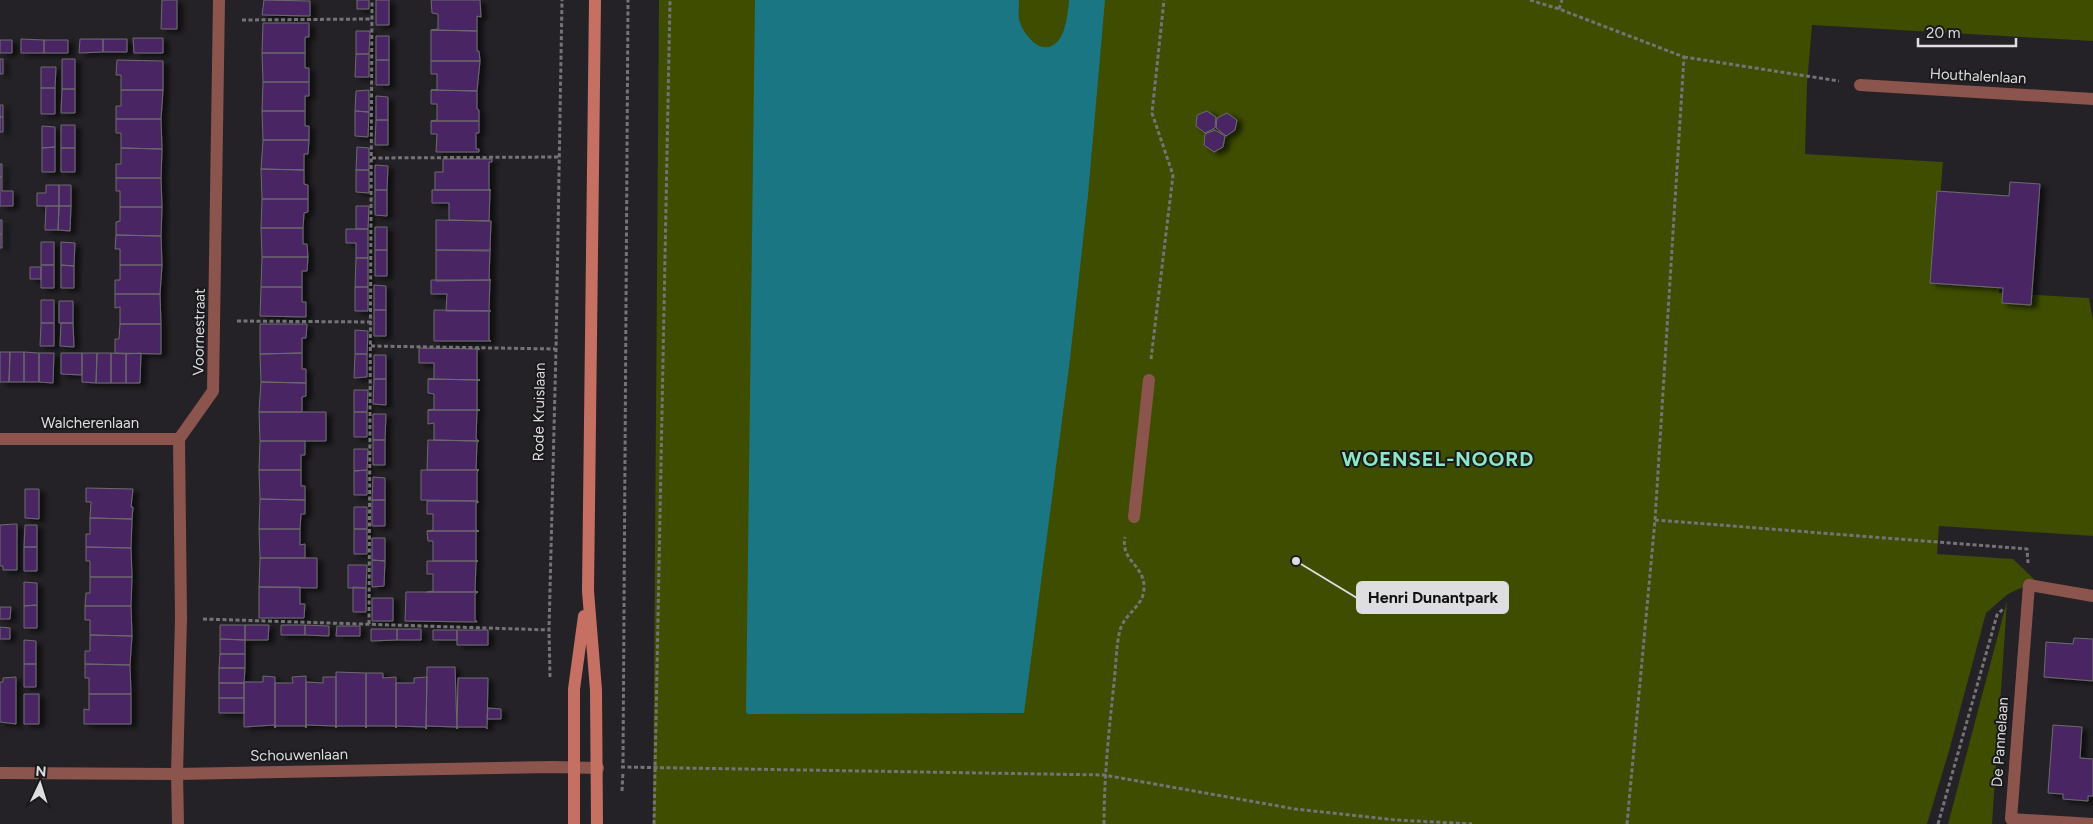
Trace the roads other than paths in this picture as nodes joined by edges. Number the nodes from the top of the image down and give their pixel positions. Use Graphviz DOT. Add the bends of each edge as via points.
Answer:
graph roads {
  1 [pos="219,0"];
  2 [pos="595,0"];
  3 [pos="1860,85"];
  4 [pos="2093,99"];
  5 [pos="1149,380"];
  6 [pos="0,439"];
  7 [pos="180,439"];
  8 [pos="1134,517"];
  9 [pos="588,591"];
  10 [pos="2093,596"];
  11 [pos="573,767"];
  12 [pos="598,768"];
  13 [pos="0,773"];
  14 [pos="177,774"];
  15 [pos="178,824"];
  16 [pos="574,824"];
  17 [pos="597,824"];
  18 [pos="2093,824"];
  1 -- 7 [label="street, Voornestraat" via="213,391"];
  2 -- 9 [label="main road"];
  3 -- 4 [label="street, Houthalenlaan"];
  5 -- 8 [label="street"];
  6 -- 7 [label="street, Walcherenlaan"];
  7 -- 14 [label="street" via="181,618"];
  9 -- 11 [label="main road" via="574,689"];
  9 -- 12 [label="main road"];
  10 -- 18 [label="street, De Pannelaan" via="2028,586 2010,818"];
  11 -- 12 [label="street, Schouwenlaan"];
  11 -- 14 [label="street, Schouwenlaan"];
  11 -- 16 [label="main road"];
  12 -- 17 [label="main road"];
  13 -- 14 [label="street, Schouwenlaan"];
  14 -- 15 [label="street"];
}
